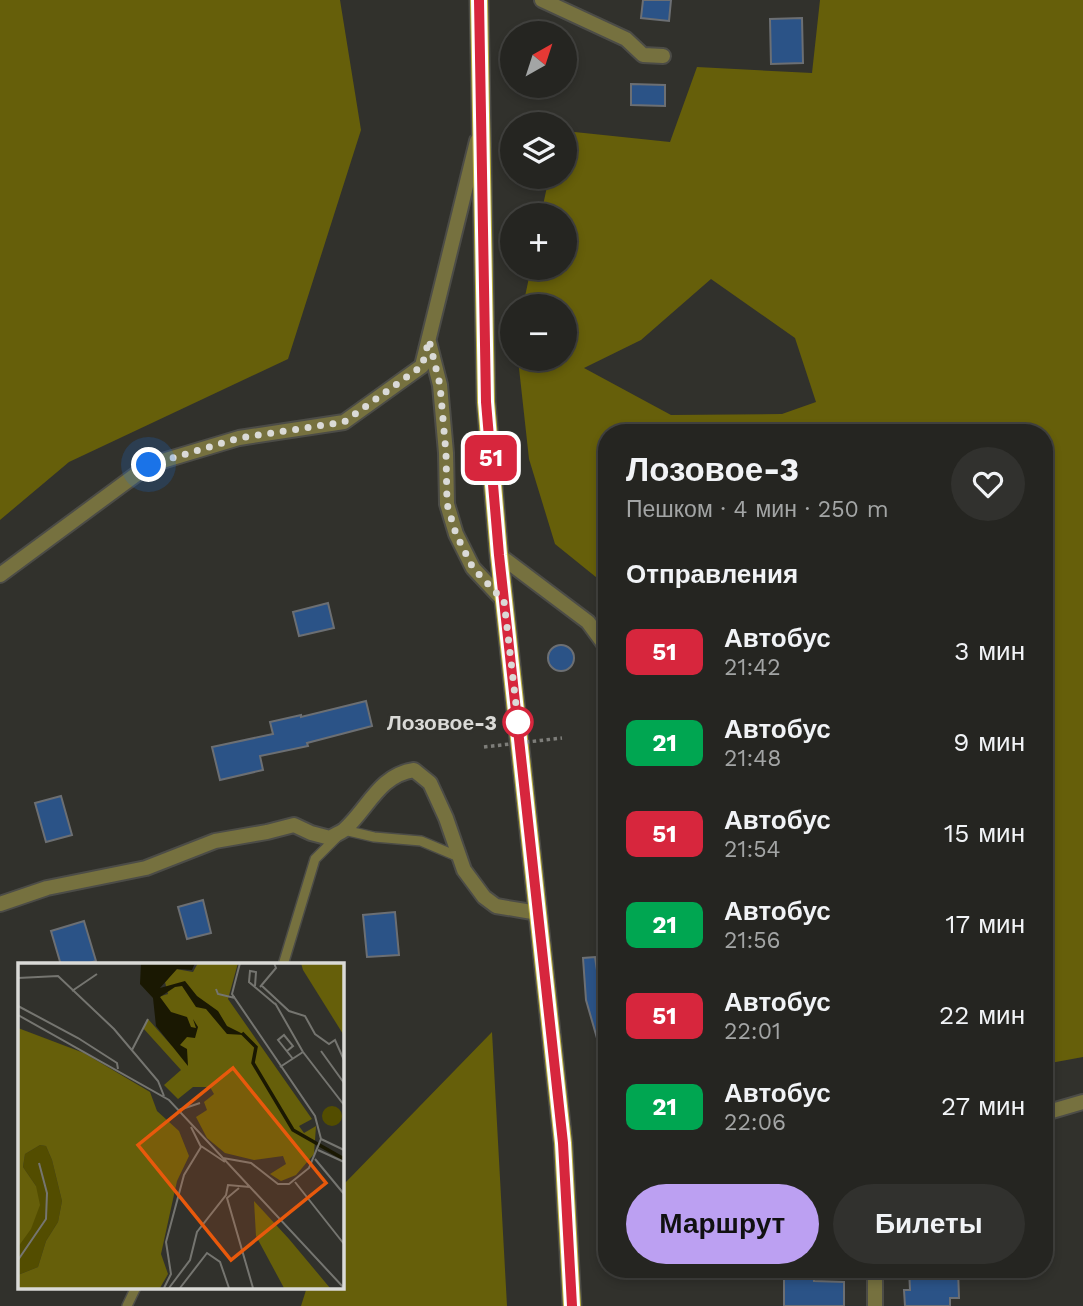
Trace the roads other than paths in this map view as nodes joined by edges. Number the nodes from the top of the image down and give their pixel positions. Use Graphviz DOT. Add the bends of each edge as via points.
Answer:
graph roads {
  1 [pos="478,0"];
  2 [pos="542,0"];
  3 [pos="663,56"];
  4 [pos="481,127"];
  5 [pos="429,340"];
  6 [pos="499,555"];
  7 [pos="0,575"];
  8 [pos="504,601"];
  9 [pos="598,636"];
  10 [pos="344,830"];
  11 [pos="459,857"];
  12 [pos="0,904"];
  13 [pos="538,913"];
  14 [pos="284,963"];
  15 [pos="1083,1102"];
  16 [pos="1053,1111"];
  17 [pos="875,1278"];
  18 [pos="136,1288"];
  19 [pos="127,1306"];
  20 [pos="572,1306"];
  21 [pos="874,1306"];
  1 -- 4 [label="main road"];
  2 -- 3 [label="street" via="626,38 643,55"];
  4 -- 5 [label="street"];
  4 -- 6 [label="main road" via="486,402"];
  5 -- 7 [label="street" via="422,366 344,422 239,438 149,465"];
  5 -- 8 [label="street" via="440,385 447,504 473,568"];
  6 -- 8 [label="main road"];
  6 -- 9 [label="street" via="588,622"];
  8 -- 13 [label="main road"];
  10 -- 11 [label="lane" via="421,841"];
  10 -- 11 [label="street" via="385,784 400,772 414,770 430,783"];
  10 -- 12 [label="street" via="330,838 294,825 215,841 146,868 47,888"];
  10 -- 14 [label="lane" via="315,859"];
  11 -- 13 [label="street" via="484,897 496,906"];
  13 -- 20 [label="main road" via="563,1143"];
  15 -- 16 [label="street"];
  17 -- 21 [label="street"];
  18 -- 19 [label="lane"];
}
